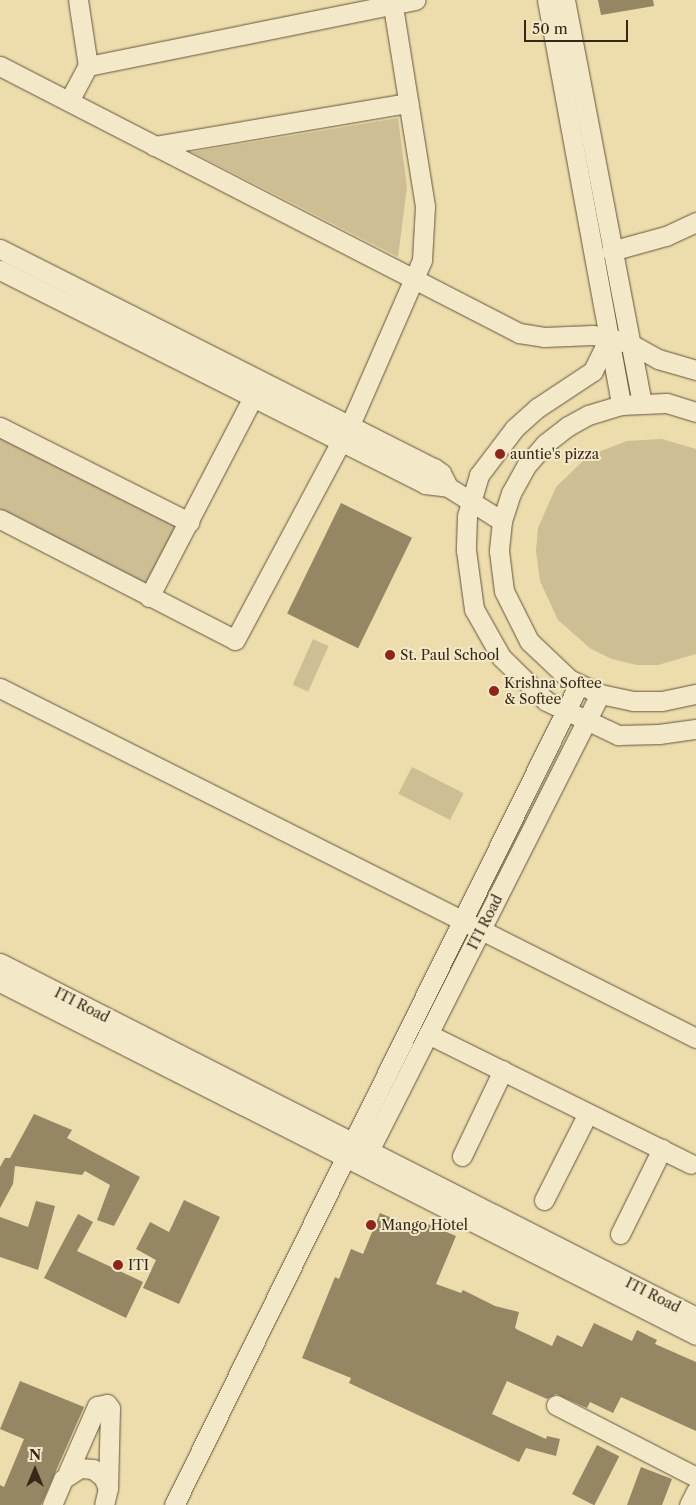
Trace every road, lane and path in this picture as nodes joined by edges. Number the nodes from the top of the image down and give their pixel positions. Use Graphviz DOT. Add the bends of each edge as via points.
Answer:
graph roads {
  1 [pos="78,0"];
  2 [pos="415,0"];
  3 [pos="547,0"];
  4 [pos="565,0"];
  5 [pos="392,2"];
  6 [pos="0,66"];
  7 [pos="88,66"];
  8 [pos="69,101"];
  9 [pos="408,103"];
  10 [pos="154,146"];
  11 [pos="696,222"];
  12 [pos="0,249"];
  13 [pos="611,250"];
  14 [pos="0,270"];
  15 [pos="414,279"];
  16 [pos="609,338"];
  17 [pos="631,344"];
  18 [pos="696,370"];
  19 [pos="253,397"];
  20 [pos="642,403"];
  21 [pos="620,405"];
  22 [pos="696,412"];
  23 [pos="350,425"];
  24 [pos="0,427"];
  25 [pos="340,443"];
  26 [pos="448,487"];
  27 [pos="470,500"];
  28 [pos="0,519"];
  29 [pos="502,521"];
  30 [pos="189,522"];
  31 [pos="149,597"];
  32 [pos="579,684"];
  33 [pos="0,688"];
  34 [pos="600,694"];
  35 [pos="696,694"];
  36 [pos="564,711"];
  37 [pos="587,720"];
  38 [pos="696,729"];
  39 [pos="462,920"];
  40 [pos="482,928"];
  41 [pos="0,963"];
  42 [pos="0,982"];
  43 [pos="428,1034"];
  44 [pos="696,1038"];
  45 [pos="503,1070"];
  46 [pos="588,1113"];
  47 [pos="662,1149"];
  48 [pos="347,1150"];
  49 [pos="369,1151"];
  50 [pos="462,1156"];
  51 [pos="691,1164"];
  52 [pos="544,1200"];
  53 [pos="620,1234"];
  54 [pos="696,1317"];
  55 [pos="696,1335"];
  56 [pos="556,1405"];
  57 [pos="68,1472"];
  58 [pos="696,1477"];
  59 [pos="696,1491"];
  60 [pos="110,1499"];
  61 [pos="58,1501"];
  62 [pos="174,1505"];
  63 [pos="689,1505"];
  1 -- 7 [label="street"];
  2 -- 5 [label="street"];
  3 -- 16 [label="street"];
  4 -- 13 [label="street"];
  5 -- 7 [label="street"];
  5 -- 9 [label="street"];
  6 -- 8 [label="street"];
  7 -- 8 [label="street"];
  8 -- 10 [label="street"];
  9 -- 10 [label="street"];
  9 -- 15 [label="street" via="425,206 422,260"];
  10 -- 15 [label="street"];
  11 -- 13 [label="street" via="666,236"];
  12 -- 23 [label="street"];
  13 -- 17 [label="street"];
  14 -- 19 [label="street"];
  15 -- 16 [label="street" via="520,333 544,337 593,335"];
  15 -- 23 [label="street"];
  16 -- 17 [label="street"];
  16 -- 21 [label="street"];
  16 -- 27 [label="street" via="593,371 537,408 514,429 478,475"];
  17 -- 18 [label="street" via="658,359"];
  17 -- 20 [label="street"];
  19 -- 25 [label="street"];
  19 -- 30 [label="street"];
  20 -- 21 [label="street"];
  20 -- 22 [label="street" via="666,403"];
  21 -- 29 [label="street" via="588,415 545,444 521,475"];
  23 -- 25 [label="street"];
  23 -- 26 [label="street" via="434,468"];
  24 -- 30 [label="street"];
  25 -- 26 [label="street" via="425,484"];
  25 -- 31 [label="street" via="235,640"];
  26 -- 27 [label="street"];
  27 -- 29 [label="street"];
  27 -- 36 [label="street" via="466,550 477,617 496,650 526,685 546,702"];
  28 -- 31 [label="street"];
  29 -- 32 [label="street" via="499,551 504,591 529,641"];
  30 -- 31 [label="street"];
  32 -- 34 [label="street"];
  32 -- 36 [label="street, ITI Road"];
  33 -- 39 [label="street"];
  34 -- 35 [label="street" via="633,701 662,701"];
  34 -- 37 [label="street, ITI Road"];
  36 -- 37 [label="street"];
  36 -- 39 [label="street, ITI Road"];
  37 -- 38 [label="street" via="618,735"];
  37 -- 40 [label="street, ITI Road"];
  39 -- 40 [label="street"];
  39 -- 48 [label="street, ITI Road"];
  40 -- 43 [label="street, ITI Road"];
  40 -- 44 [label="street"];
  41 -- 48 [label="street, ITI Road"];
  42 -- 48 [label="street, ITI Road"];
  43 -- 45 [label="street"];
  43 -- 49 [label="street, ITI Road"];
  45 -- 46 [label="street"];
  45 -- 50 [label="street"];
  46 -- 47 [label="street"];
  46 -- 52 [label="street"];
  47 -- 51 [label="street"];
  47 -- 53 [label="street"];
  48 -- 49 [label="street, ITI Road"];
  48 -- 55 [label="street"];
  48 -- 62 [label="street"];
  49 -- 54 [label="street, ITI Road"];
  56 -- 58 [label="street"];
  57 -- 60 [label="street" via="80,1468 93,1469 103,1477"];
  57 -- 60 [label="street" via="97,1406 107,1404 110,1408"];
  57 -- 61 [label="street"];
  59 -- 63 [label="street"];
}
